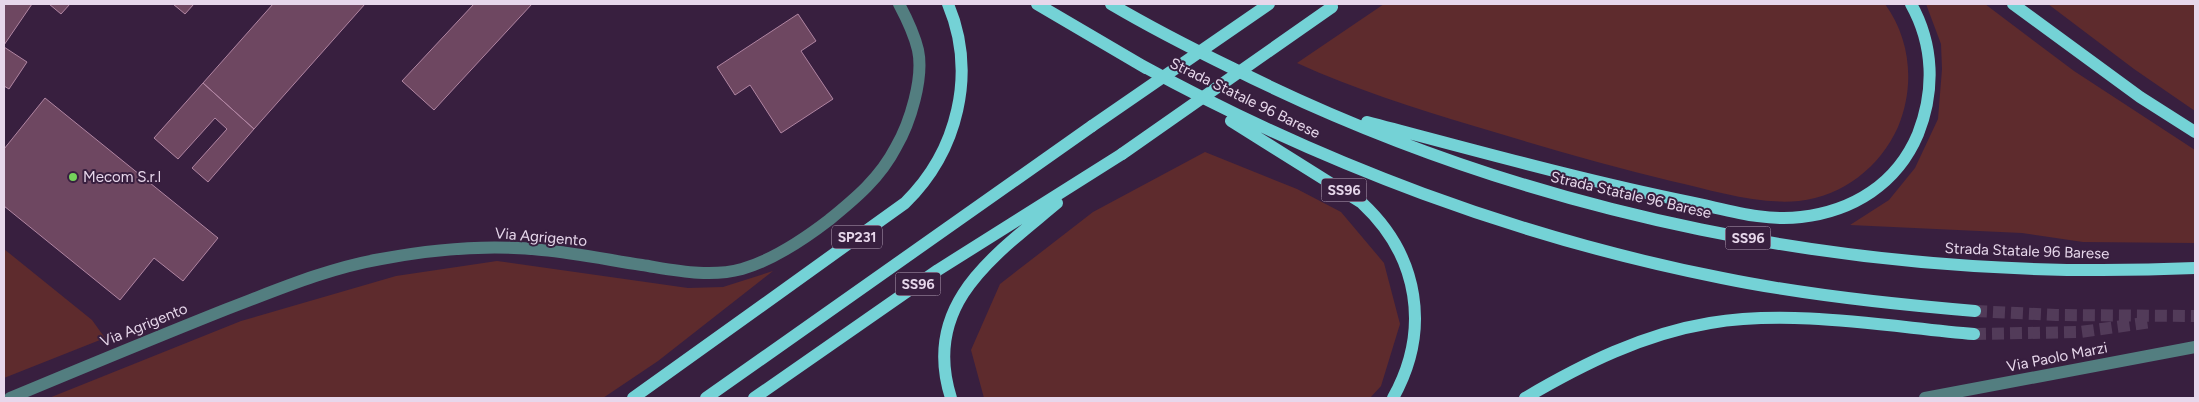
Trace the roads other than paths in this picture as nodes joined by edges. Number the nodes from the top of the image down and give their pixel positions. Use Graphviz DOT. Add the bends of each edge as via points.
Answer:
graph roads {
  1 [pos="899,4"];
  2 [pos="948,4"];
  3 [pos="1037,4"];
  4 [pos="1111,4"];
  5 [pos="1269,4"];
  6 [pos="1911,4"];
  7 [pos="2013,4"];
  8 [pos="1335,5"];
  9 [pos="1141,65"];
  10 [pos="1320,110"];
  11 [pos="2195,132"];
  12 [pos="1087,177"];
  13 [pos="2195,268"];
  14 [pos="1975,311"];
  15 [pos="1974,334"];
  16 [pos="2195,347"];
  17 [pos="10,398"];
  18 [pos="633,398"];
  19 [pos="706,398"];
  20 [pos="754,398"];
  21 [pos="950,398"];
  22 [pos="1392,398"];
  23 [pos="1525,398"];
  24 [pos="1925,398"];
  1 -- 17 [label="street, Via Agrigento" via="919,53 918,82 902,137 887,166 862,194 816,230 770,258 740,270 692,273 542,250 508,248 462,248 380,259 293,284"];
  2 -- 18 [label="main road, SP231" via="960,54 959,107 944,149 917,190 905,203"];
  3 -- 9 [label="main road"];
  4 -- 10 [label="main road, Strada Statale 96 Barese / SS96" via="1176,40"];
  5 -- 19 [label="main road, SS96, bridge"];
  6 -- 10 [label="main road, SS96" via="1923,31 1930,68 1928,103 1917,137 1896,171 1875,191 1847,206 1817,215 1772,217 1670,198"];
  7 -- 11 [label="main road" via="2140,97"];
  8 -- 12 [label="main road, SS96, bridge"];
  9 -- 14 [label="main road, Strada Statale 96 Barese / SS96" via="1233,114 1337,160 1525,227 1730,280 1851,300"];
  9 -- 22 [label="main road, SS96" via="1346,191 1376,216 1389,232 1407,266 1415,316 1409,361"];
  10 -- 13 [label="main road, Strada Statale 96 Barese / SS96" via="1442,158 1553,194 1612,210 1764,241 1880,258 1987,268 2070,271"];
  12 -- 20 [label="main road, SS96" via="938,270"];
  12 -- 21 [label="main road, SS96" via="989,261 964,291 950,318 944,344"];
  15 -- 23 [label="main road" via="1792,318 1710,323 1621,348"];
  16 -- 24 [label="street, Via Paolo Marzi"];
}
